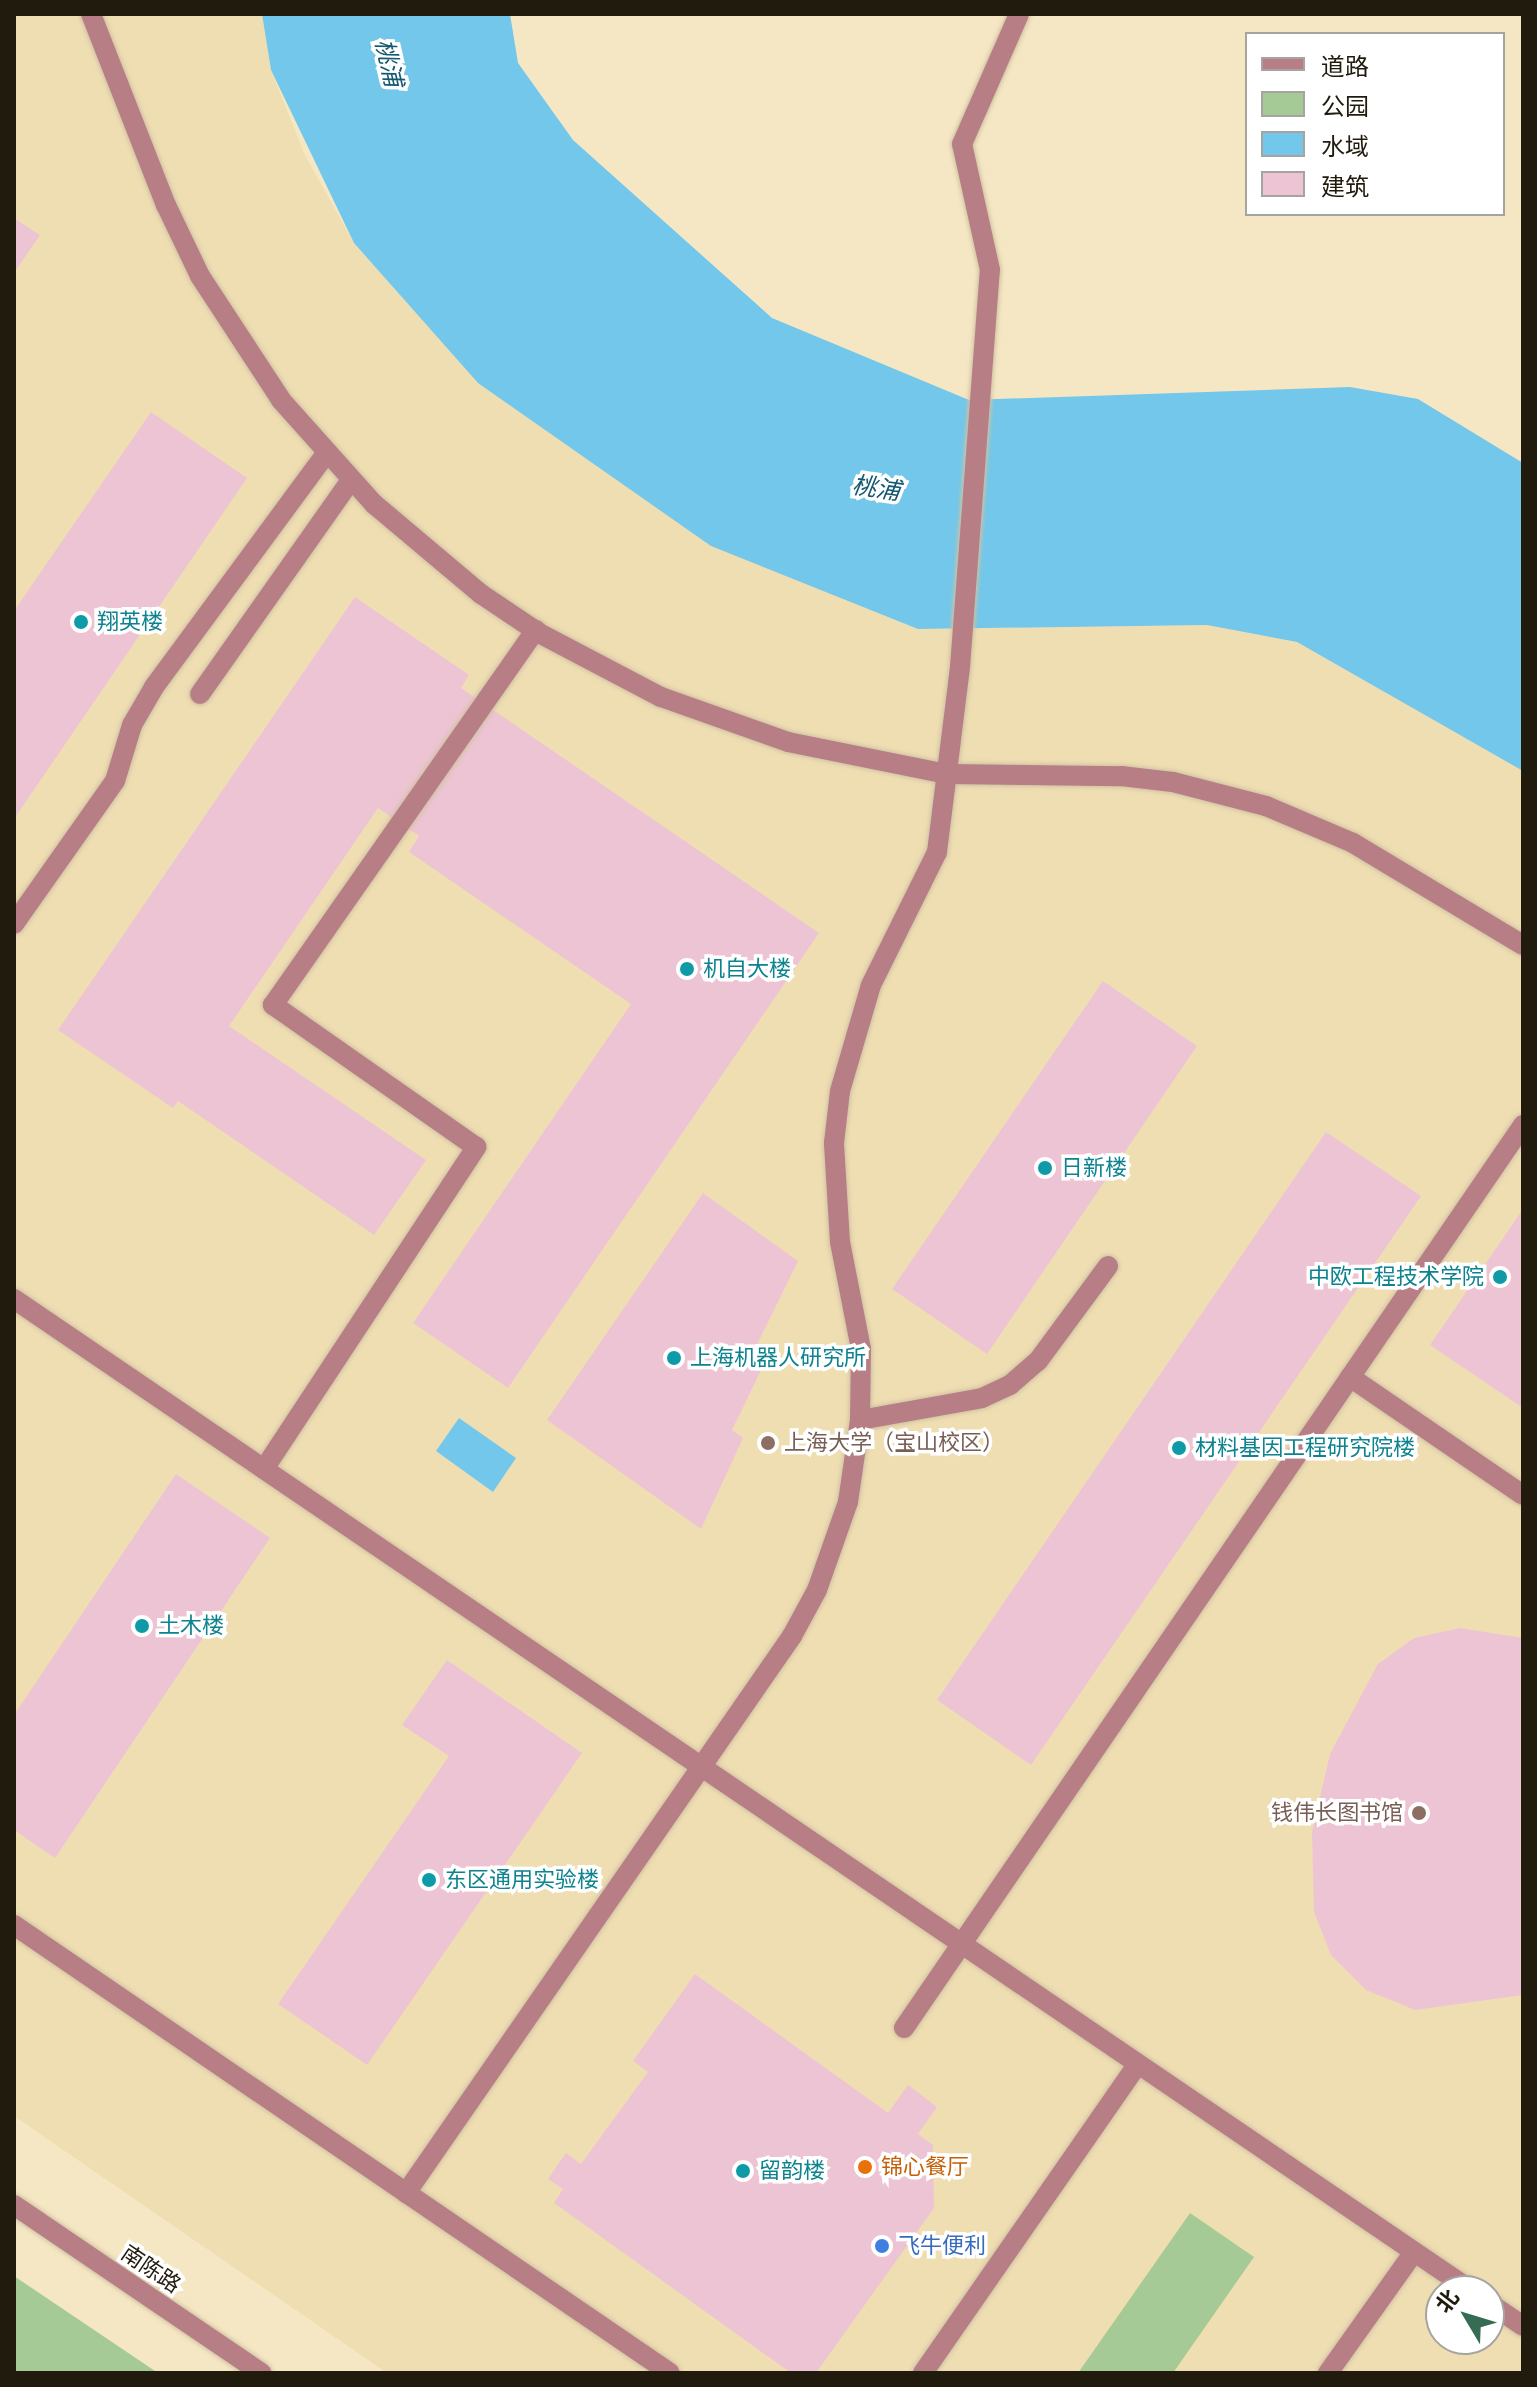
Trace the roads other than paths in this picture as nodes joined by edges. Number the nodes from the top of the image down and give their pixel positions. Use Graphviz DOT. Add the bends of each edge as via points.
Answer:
graph roads {
  1 [pos="91,14"];
  2 [pos="1019,14"];
  3 [pos="326,454"];
  4 [pos="351,480"];
  5 [pos="536,630"];
  6 [pos="200,694"];
  7 [pos="947,774"];
  8 [pos="14,924"];
  9 [pos="1523,945"];
  10 [pos="1523,1125"];
  11 [pos="1108,1266"];
  12 [pos="14,1299"];
  13 [pos="1350,1377"];
  14 [pos="860,1420"];
  15 [pos="264,1469"];
  16 [pos="1523,1495"];
  17 [pos="701,1766"];
  18 [pos="14,1925"];
  19 [pos="962,1944"];
  20 [pos="904,2028"];
  21 [pos="1138,2064"];
  22 [pos="406,2193"];
  23 [pos="14,2205"];
  24 [pos="1414,2252"];
  25 [pos="1448,2275"];
  26 [pos="1505,2314"];
  27 [pos="1523,2326"];
  28 [pos="261,2373"];
  29 [pos="670,2373"];
  30 [pos="923,2373"];
  31 [pos="1328,2373"];
  1 -- 3 [label="street" via="166,205 200,276 240,343"];
  2 -- 7 [label="street" via="962,144 990,270"];
  3 -- 4 [label="street"];
  3 -- 8 [label="street" via="154,687 132,725 115,781"];
  4 -- 5 [label="street" via="427,551"];
  4 -- 6 [label="street"];
  5 -- 7 [label="street" via="600,668 723,721 788,742"];
  5 -- 15 [label="street" via="273,1005 476,1147"];
  7 -- 9 [label="street" via="1121,776 1266,806 1353,843"];
  7 -- 14 [label="street" via="937,852 871,985 840,1091 834,1192 861,1349"];
  10 -- 13 [label="street"];
  11 -- 14 [label="street" via="1038,1361 1010,1385 982,1398"];
  12 -- 15 [label="street"];
  13 -- 16 [label="street"];
  13 -- 19 [label="street"];
  14 -- 17 [label="street" via="848,1502 817,1590 792,1636"];
  15 -- 17 [label="street"];
  17 -- 19 [label="street"];
  17 -- 22 [label="street"];
  18 -- 22 [label="street"];
  19 -- 20 [label="street"];
  19 -- 21 [label="street"];
  21 -- 24 [label="street"];
  21 -- 30 [label="street"];
  22 -- 29 [label="street"];
  23 -- 28 [label="street, 南陈路"];
  24 -- 25 [label="street"];
  24 -- 31 [label="street"];
  26 -- 27 [label="street"];
}
